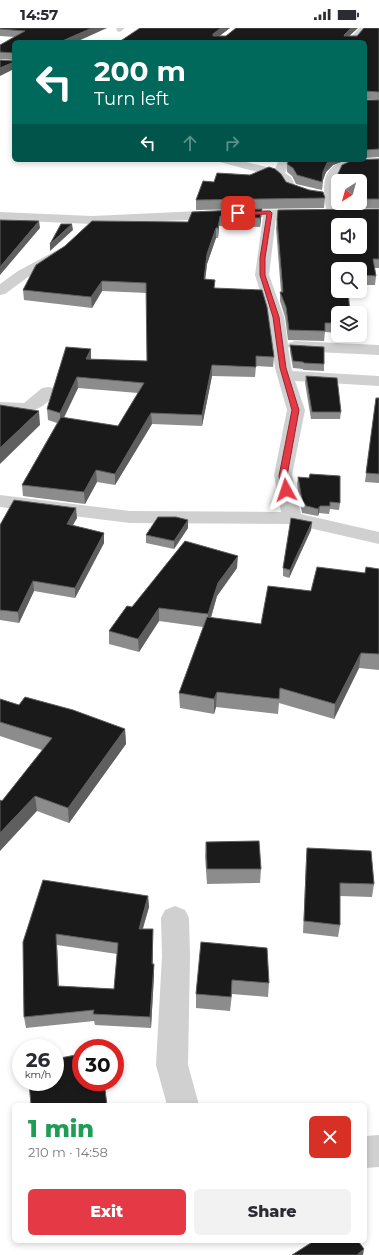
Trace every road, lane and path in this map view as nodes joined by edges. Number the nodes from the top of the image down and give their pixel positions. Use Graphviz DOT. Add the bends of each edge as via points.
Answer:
graph roads {
  1 [pos="365,28"];
  2 [pos="352,40"];
  3 [pos="236,162"];
  4 [pos="285,162"];
  5 [pos="379,162"];
  6 [pos="279,174"];
  7 [pos="332,174"];
  8 [pos="331,176"];
  9 [pos="331,197"];
  10 [pos="333,210"];
  11 [pos="270,213"];
  12 [pos="334,213"];
  13 [pos="349,213"];
  14 [pos="0,216"];
  15 [pos="92,220"];
  16 [pos="0,291"];
  17 [pos="280,345"];
  18 [pos="379,350"];
  19 [pos="285,376"];
  20 [pos="379,381"];
  21 [pos="48,392"];
  22 [pos="0,407"];
  23 [pos="0,501"];
  24 [pos="292,518"];
  25 [pos="379,538"];
  26 [pos="175,918"];
  27 [pos="182,1103"];
  28 [pos="379,1151"];
  29 [pos="367,1152"];
  1 -- 2 [label="street"];
  3 -- 6 [label="street"];
  4 -- 6 [label="street"];
  5 -- 7 [label="street" via="345,164 335,169"];
  6 -- 9 [label="street" via="287,180 290,187"];
  8 -- 9 [label="street"];
  10 -- 12 [label="street"];
  11 -- 12 [label="street"];
  11 -- 15 [label="street"];
  11 -- 17 [label="street" via="262,275 276,317"];
  12 -- 13 [label="street"];
  14 -- 15 [label="street"];
  15 -- 16 [label="street" via="78,238 63,251 23,274"];
  17 -- 18 [label="street"];
  17 -- 19 [label="street"];
  19 -- 20 [label="street"];
  19 -- 24 [label="street" via="296,410 283,476"];
  21 -- 22 [label="street" via="28,408"];
  23 -- 24 [label="street" via="130,517"];
  24 -- 25 [label="street"];
  26 -- 27 [label="street" via="172,1065"];
  28 -- 29 [label="street"];
}
